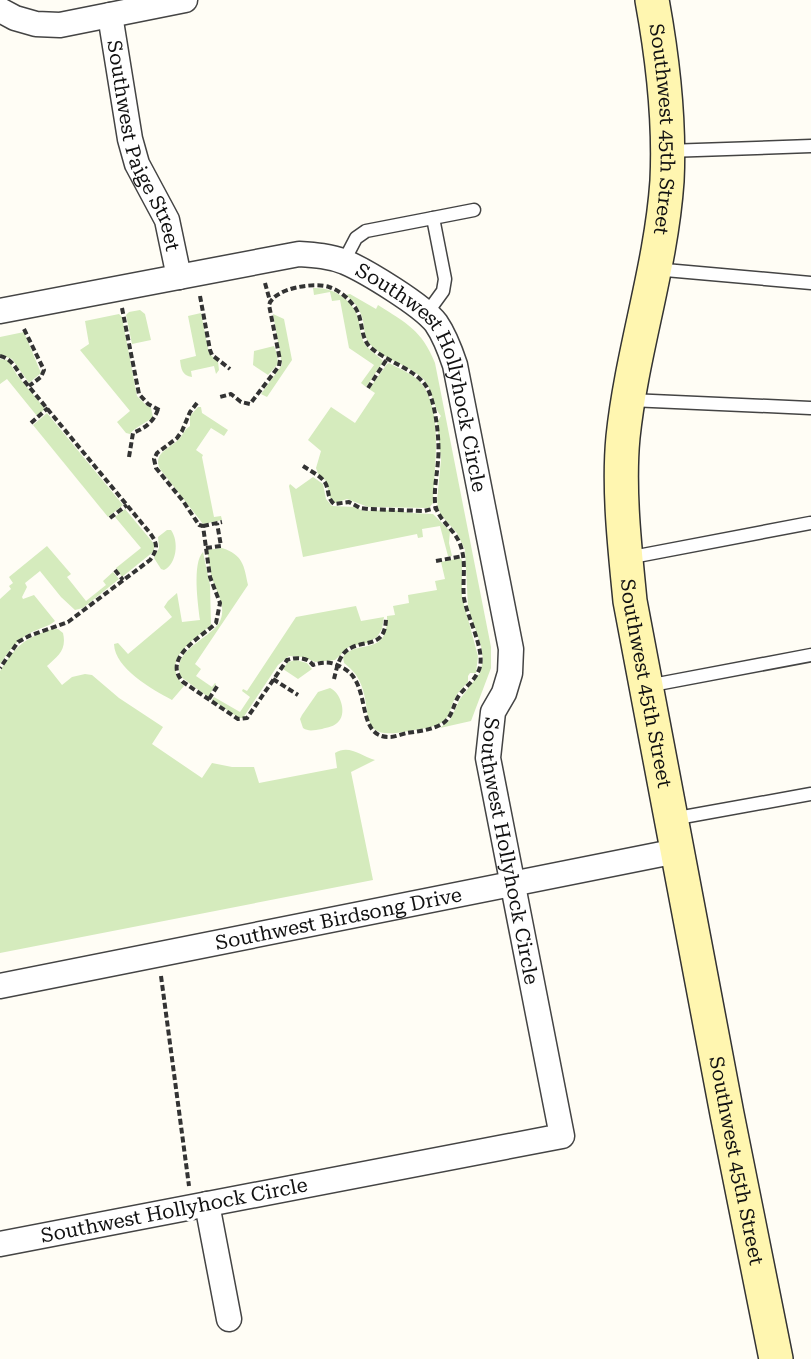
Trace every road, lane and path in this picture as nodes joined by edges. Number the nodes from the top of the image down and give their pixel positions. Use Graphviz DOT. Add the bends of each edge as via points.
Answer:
graph roads {
  1 [pos="185,0"];
  2 [pos="652,0"];
  3 [pos="0,10"];
  4 [pos="110,15"];
  5 [pos="811,146"];
  6 [pos="666,151"];
  7 [pos="474,210"];
  8 [pos="433,218"];
  9 [pos="344,261"];
  10 [pos="653,268"];
  11 [pos="179,277"];
  12 [pos="811,283"];
  13 [pos="118,288"];
  14 [pos="266,289"];
  15 [pos="200,296"];
  16 [pos="270,302"];
  17 [pos="0,311"];
  18 [pos="427,313"];
  19 [pos="24,329"];
  20 [pos="0,357"];
  21 [pos="387,359"];
  22 [pos="230,369"];
  23 [pos="29,386"];
  24 [pos="368,388"];
  25 [pos="220,397"];
  26 [pos="629,400"];
  27 [pos="197,403"];
  28 [pos="48,408"];
  29 [pos="810,408"];
  30 [pos="31,423"];
  31 [pos="129,457"];
  32 [pos="303,466"];
  33 [pos="127,505"];
  34 [pos="436,508"];
  35 [pos="110,518"];
  36 [pos="810,523"];
  37 [pos="203,526"];
  38 [pos="206,548"];
  39 [pos="464,556"];
  40 [pos="626,558"];
  41 [pos="436,561"];
  42 [pos="115,570"];
  43 [pos="123,580"];
  44 [pos="386,617"];
  45 [pos="811,655"];
  46 [pos="338,665"];
  47 [pos="0,668"];
  48 [pos="273,679"];
  49 [pos="334,680"];
  50 [pos="218,685"];
  51 [pos="646,686"];
  52 [pos="298,695"];
  53 [pos="209,699"];
  54 [pos="811,794"];
  55 [pos="671,819"];
  56 [pos="677,851"];
  57 [pos="512,884"];
  58 [pos="157,954"];
  59 [pos="0,986"];
  60 [pos="200,1205"];
  61 [pos="0,1244"];
  62 [pos="229,1319"];
  63 [pos="776,1359"];
  1 -- 4 [label="street"];
  2 -- 6 [label="street, Southwest 45th Street" via="663,58"];
  3 -- 4 [label="street" via="15,18 60,25"];
  4 -- 11 [label="street, Southwest Paige Street" via="130,139 137,164 167,220"];
  5 -- 6 [label="lane"];
  6 -- 10 [label="street, Southwest 45th Street" via="667,181"];
  7 -- 8 [label="lane"];
  8 -- 9 [label="lane" via="366,231 356,238"];
  8 -- 18 [label="lane" via="445,279 443,291"];
  9 -- 11 [label="street, Southwest Hollyhock Circle" via="299,254"];
  9 -- 18 [label="street, Southwest Hollyhock Circle"];
  10 -- 12 [label="lane"];
  10 -- 26 [label="street, Southwest 45th Street"];
  11 -- 13 [label="street, Southwest Hollyhock Circle"];
  13 -- 17 [label="street, Southwest Hollyhock Circle"];
  13 -- 31 [label="path" via="139,394 160,410 151,422 133,433"];
  14 -- 16 [label="path"];
  15 -- 22 [label="path" via="212,355"];
  16 -- 21 [label="path" via="276,294 290,288 332,288 355,307 365,341"];
  16 -- 25 [label="path" via="279,366 250,404 231,394"];
  18 -- 57 [label="street, Southwest Hollyhock Circle" via="449,345 455,365 511,649 510,673 494,712 488,758"];
  19 -- 23 [label="path" via="44,370"];
  20 -- 23 [label="path" via="13,362"];
  21 -- 24 [label="path"];
  21 -- 34 [label="path" via="421,380 433,405 438,453"];
  23 -- 28 [label="path"];
  26 -- 29 [label="lane"];
  26 -- 40 [label="street, Southwest 45th Street" via="623,438"];
  27 -- 37 [label="path" via="177,438 154,459 156,468"];
  28 -- 30 [label="path"];
  28 -- 33 [label="path"];
  32 -- 34 [label="path" via="323,479 334,504 345,502 368,509"];
  33 -- 35 [label="path"];
  33 -- 43 [label="path" via="157,547 150,560"];
  34 -- 39 [label="path" via="459,541"];
  36 -- 40 [label="lane"];
  37 -- 38 [label="path"];
  37 -- 38 [label="path" via="220,523 221,546"];
  38 -- 53 [label="path" via="210,578 220,603 219,614 216,623 181,654 176,670 183,682"];
  39 -- 41 [label="path"];
  39 -- 46 [label="path" via="464,597 479,645 480,665 447,720 434,728 389,737 375,733 367,721 359,684 354,675"];
  40 -- 51 [label="street, Southwest 45th Street"];
  42 -- 43 [label="path"];
  43 -- 47 [label="path" via="68,622 18,642"];
  44 -- 46 [label="path" via="386,626 378,639 345,651"];
  45 -- 51 [label="lane"];
  46 -- 48 [label="path" via="331,662 313,666 309,660 293,658 282,664"];
  46 -- 49 [label="path"];
  48 -- 52 [label="path"];
  48 -- 53 [label="path" via="247,718 238,719"];
  50 -- 53 [label="path"];
  51 -- 55 [label="street, Southwest 45th Street"];
  54 -- 55 [label="lane"];
  55 -- 56 [label="street, Southwest 45th Street"];
  56 -- 57 [label="street, Southwest Birdsong Drive"];
  56 -- 63 [label="street, Southwest 45th Street"];
  57 -- 58 [label="street, Southwest Birdsong Drive"];
  57 -- 60 [label="street, Southwest Hollyhock Circle" via="562,1136"];
  58 -- 59 [label="street, Southwest Birdsong Drive"];
  58 -- 60 [label="path"];
  60 -- 61 [label="street, Southwest Hollyhock Circle"];
  60 -- 62 [label="street"];
}
